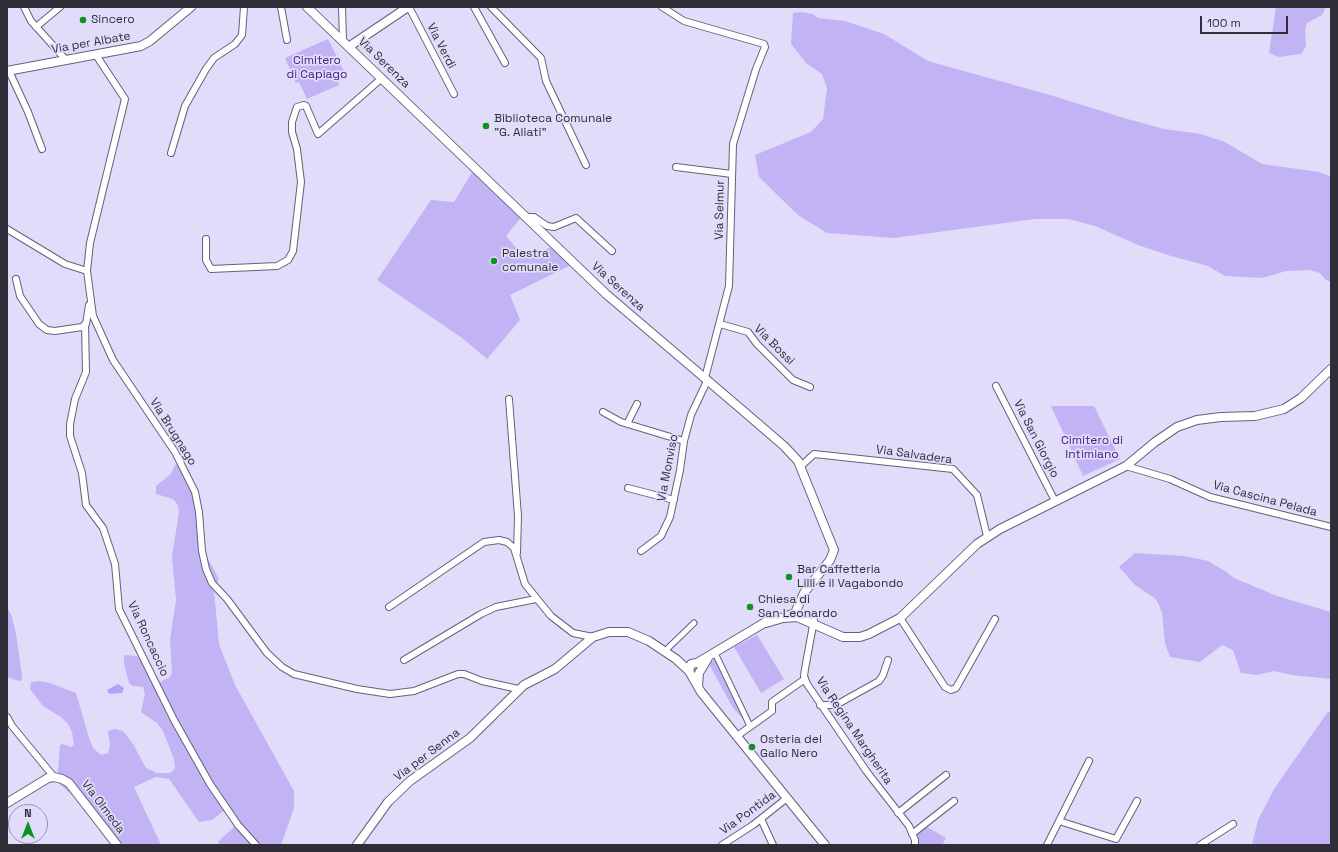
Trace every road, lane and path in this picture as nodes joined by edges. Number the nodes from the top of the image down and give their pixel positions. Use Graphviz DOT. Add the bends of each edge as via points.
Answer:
graph roads {
  1 [pos="24,7"];
  2 [pos="60,7"];
  3 [pos="190,7"];
  4 [pos="244,7"];
  5 [pos="281,7"];
  6 [pos="308,7"];
  7 [pos="342,7"];
  8 [pos="408,7"];
  9 [pos="474,7"];
  10 [pos="491,7"];
  11 [pos="662,7"];
  12 [pos="36,27"];
  13 [pos="287,40"];
  14 [pos="343,40"];
  15 [pos="350,46"];
  16 [pos="96,55"];
  17 [pos="66,60"];
  18 [pos="505,63"];
  19 [pos="8,71"];
  20 [pos="382,78"];
  21 [pos="454,94"];
  22 [pos="42,149"];
  23 [pos="171,153"];
  24 [pos="586,165"];
  25 [pos="676,167"];
  26 [pos="732,174"];
  27 [pos="526,217"];
  28 [pos="7,229"];
  29 [pos="206,238"];
  30 [pos="612,251"];
  31 [pos="87,271"];
  32 [pos="16,279"];
  33 [pos="91,302"];
  34 [pos="85,324"];
  35 [pos="720,324"];
  36 [pos="1331,369"];
  37 [pos="706,379"];
  38 [pos="996,386"];
  39 [pos="810,387"];
  40 [pos="509,399"];
  41 [pos="637,404"];
  42 [pos="603,412"];
  43 [pos="627,424"];
  44 [pos="684,441"];
  45 [pos="1126,466"];
  46 [pos="800,467"];
  47 [pos="628,488"];
  48 [pos="674,500"];
  49 [pos="1055,501"];
  50 [pos="1331,528"];
  51 [pos="987,536"];
  52 [pos="641,551"];
  53 [pos="517,554"];
  54 [pos="536,599"];
  55 [pos="389,607"];
  56 [pos="796,610"];
  57 [pos="900,618"];
  58 [pos="995,619"];
  59 [pos="776,620"];
  60 [pos="813,622"];
  61 [pos="694,623"];
  62 [pos="766,623"];
  63 [pos="593,637"];
  64 [pos="665,651"];
  65 [pos="712,654"];
  66 [pos="404,660"];
  67 [pos="888,660"];
  68 [pos="695,669"];
  69 [pos="805,679"];
  70 [pos="518,689"];
  71 [pos="820,705"];
  72 [pos="7,717"];
  73 [pos="750,726"];
  74 [pos="737,736"];
  75 [pos="1089,761"];
  76 [pos="946,775"];
  77 [pos="54,777"];
  78 [pos="787,798"];
  79 [pos="954,801"];
  80 [pos="1137,802"];
  81 [pos="7,803"];
  82 [pos="898,813"];
  83 [pos="761,819"];
  84 [pos="1059,821"];
  85 [pos="1232,824"];
  86 [pos="912,834"];
  87 [pos="1209,842"];
  88 [pos="117,845"];
  89 [pos="256,845"];
  90 [pos="357,845"];
  91 [pos="722,845"];
  92 [pos="773,845"];
  93 [pos="824,845"];
  94 [pos="916,845"];
  95 [pos="1047,845"];
  96 [pos="1200,845"];
  1 -- 12 [label="street"];
  2 -- 12 [label="street"];
  3 -- 16 [label="street, Via per Albate" via="146,44"];
  4 -- 23 [label="street" via="242,35 235,44 214,58 206,69 185,106"];
  5 -- 13 [label="street"];
  6 -- 14 [label="street, Via Serenza"];
  7 -- 14 [label="street"];
  8 -- 15 [label="street"];
  8 -- 21 [label="street, Via Verdi"];
  9 -- 18 [label="street"];
  10 -- 24 [label="street" via="541,58 546,81"];
  11 -- 26 [label="street, Via Selmur" via="684,21 764,44 733,144"];
  12 -- 17 [label="street"];
  14 -- 15 [label="street, Via Serenza"];
  15 -- 20 [label="street, Via Serenza"];
  16 -- 17 [label="street, Via per Albate"];
  16 -- 31 [label="street, Via Brugnago" via="125,99 90,243"];
  17 -- 19 [label="street, Via per Albate"];
  19 -- 22 [label="street"];
  20 -- 27 [label="street, Via Serenza"];
  20 -- 29 [label="street" via="318,134 306,106 296,107 292,132 298,149 301,182 293,251 288,260 277,266 211,269 206,260"];
  25 -- 26 [label="street"];
  26 -- 35 [label="street, Via Selmur" via="730,286"];
  27 -- 30 [label="street" via="534,217 547,226 554,227 576,218"];
  27 -- 37 [label="street, Via Serenza" via="606,294"];
  28 -- 31 [label="street" via="65,264"];
  31 -- 33 [label="street, Via Brugnago"];
  32 -- 34 [label="street" via="20,296 39,324 47,330 82,327"];
  33 -- 34 [label="street, Via Roncaccio"];
  33 -- 70 [label="street, Via Brugnago" via="93,316 113,360 175,452 195,492 202,551 212,583 267,653 282,667 294,674 357,690 390,694 435,685 458,674"];
  34 -- 89 [label="street, Via Roncaccio" via="86,367 70,424 70,436 82,473 86,505 103,528 116,564 119,609 174,720 210,784 238,825"];
  35 -- 37 [label="street, Via Selmur"];
  35 -- 39 [label="street, Via Bossi" via="748,332 793,380"];
  36 -- 45 [label="street" via="1302,398 1284,409 1255,416 1197,420 1177,427"];
  37 -- 44 [label="street, Via Monviso" via="691,415"];
  37 -- 46 [label="street, Via Serenza" via="784,446 798,461"];
  38 -- 49 [label="street, Via San Giorgio"];
  40 -- 53 [label="street" via="518,516"];
  41 -- 43 [label="street"];
  42 -- 43 [label="street"];
  43 -- 44 [label="street"];
  44 -- 48 [label="street, Via Monviso"];
  45 -- 49 [label="street"];
  45 -- 50 [label="street, Via Cascina Pelada" via="1170,479 1210,497"];
  46 -- 51 [label="street, Via Salvadera" via="814,454 953,470 977,495"];
  46 -- 56 [label="street, Via Serenza" via="834,550 830,560 804,593"];
  47 -- 48 [label="street"];
  48 -- 52 [label="street, Via Monviso" via="670,518 661,536"];
  49 -- 51 [label="street"];
  51 -- 57 [label="street"];
  53 -- 54 [label="street" via="525,584"];
  53 -- 55 [label="street" via="507,542 484,542"];
  54 -- 63 [label="street" via="562,626 573,633"];
  54 -- 66 [label="street" via="509,603 481,614"];
  56 -- 59 [label="street" via="792,615 781,616"];
  56 -- 60 [label="street"];
  56 -- 62 [label="street" via="784,612"];
  57 -- 58 [label="street" via="945,687 951,690 956,688"];
  57 -- 60 [label="street" via="870,634 851,638"];
  59 -- 60 [label="street" via="797,617"];
  59 -- 62 [label="street"];
  60 -- 69 [label="street, Via Regina Margherita"];
  61 -- 64 [label="street"];
  62 -- 65 [label="street"];
  63 -- 64 [label="street" via="609,632 628,632"];
  63 -- 70 [label="street, Via per Senna" via="555,669"];
  64 -- 68 [label="street"];
  65 -- 68 [label="street"];
  65 -- 73 [label="street"];
  67 -- 71 [label="street" via="879,682 836,705"];
  68 -- 74 [label="street" via="698,687"];
  69 -- 71 [label="street, Via Regina Margherita"];
  69 -- 73 [label="street" via="772,702 772,711"];
  70 -- 90 [label="street, Via per Senna" via="470,738 423,770 398,792"];
  71 -- 82 [label="street, Via Regina Margherita"];
  72 -- 77 [label="street"];
  73 -- 74 [label="street"];
  74 -- 78 [label="street"];
  75 -- 84 [label="street"];
  76 -- 82 [label="street"];
  77 -- 81 [label="street" via="48,778"];
  77 -- 88 [label="street, Via Olmeda" via="69,783"];
  78 -- 83 [label="street, Via Pontida"];
  78 -- 93 [label="street"];
  79 -- 86 [label="street"];
  80 -- 84 [label="street" via="1116,839"];
  82 -- 86 [label="street, Via Regina Margherita"];
  83 -- 91 [label="street, Via Pontida"];
  83 -- 92 [label="street"];
  84 -- 95 [label="street"];
  85 -- 87 [label="street"];
  86 -- 94 [label="street, Via Regina Margherita"];
  87 -- 96 [label="street"];
}
